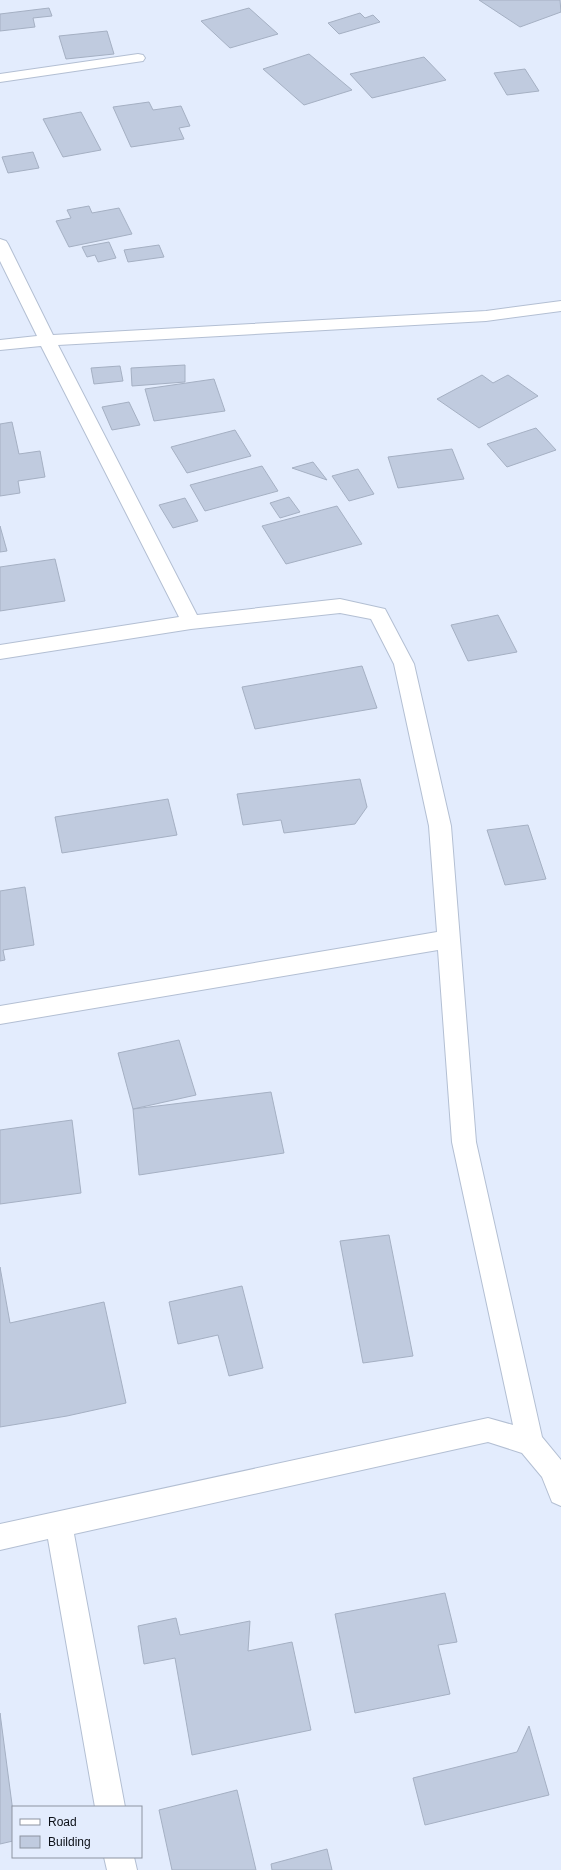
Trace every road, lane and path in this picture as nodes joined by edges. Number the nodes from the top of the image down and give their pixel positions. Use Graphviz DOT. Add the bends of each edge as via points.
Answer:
graph roads {
  1 [pos="138,58"];
  2 [pos="0,78"];
  3 [pos="0,244"];
  4 [pos="561,306"];
  5 [pos="47,340"];
  6 [pos="0,345"];
  7 [pos="191,622"];
  8 [pos="0,652"];
  9 [pos="449,938"];
  10 [pos="0,1016"];
  11 [pos="530,1443"];
  12 [pos="561,1493"];
  13 [pos="59,1524"];
  14 [pos="0,1536"];
  15 [pos="110,1806"];
  16 [pos="119,1858"];
  17 [pos="122,1870"];
  1 -- 2 [label="street"];
  3 -- 5 [label="street"];
  4 -- 5 [label="street" via="486,316"];
  5 -- 6 [label="street"];
  5 -- 7 [label="street"];
  7 -- 8 [label="street"];
  7 -- 9 [label="street" via="340,606 378,614 404,664 435,803 440,826"];
  9 -- 10 [label="street"];
  9 -- 11 [label="street" via="464,1142"];
  11 -- 12 [label="street" via="553,1470"];
  11 -- 13 [label="street" via="488,1430"];
  13 -- 14 [label="street"];
  13 -- 15 [label="street"];
  16 -- 17 [label="street"];
}
